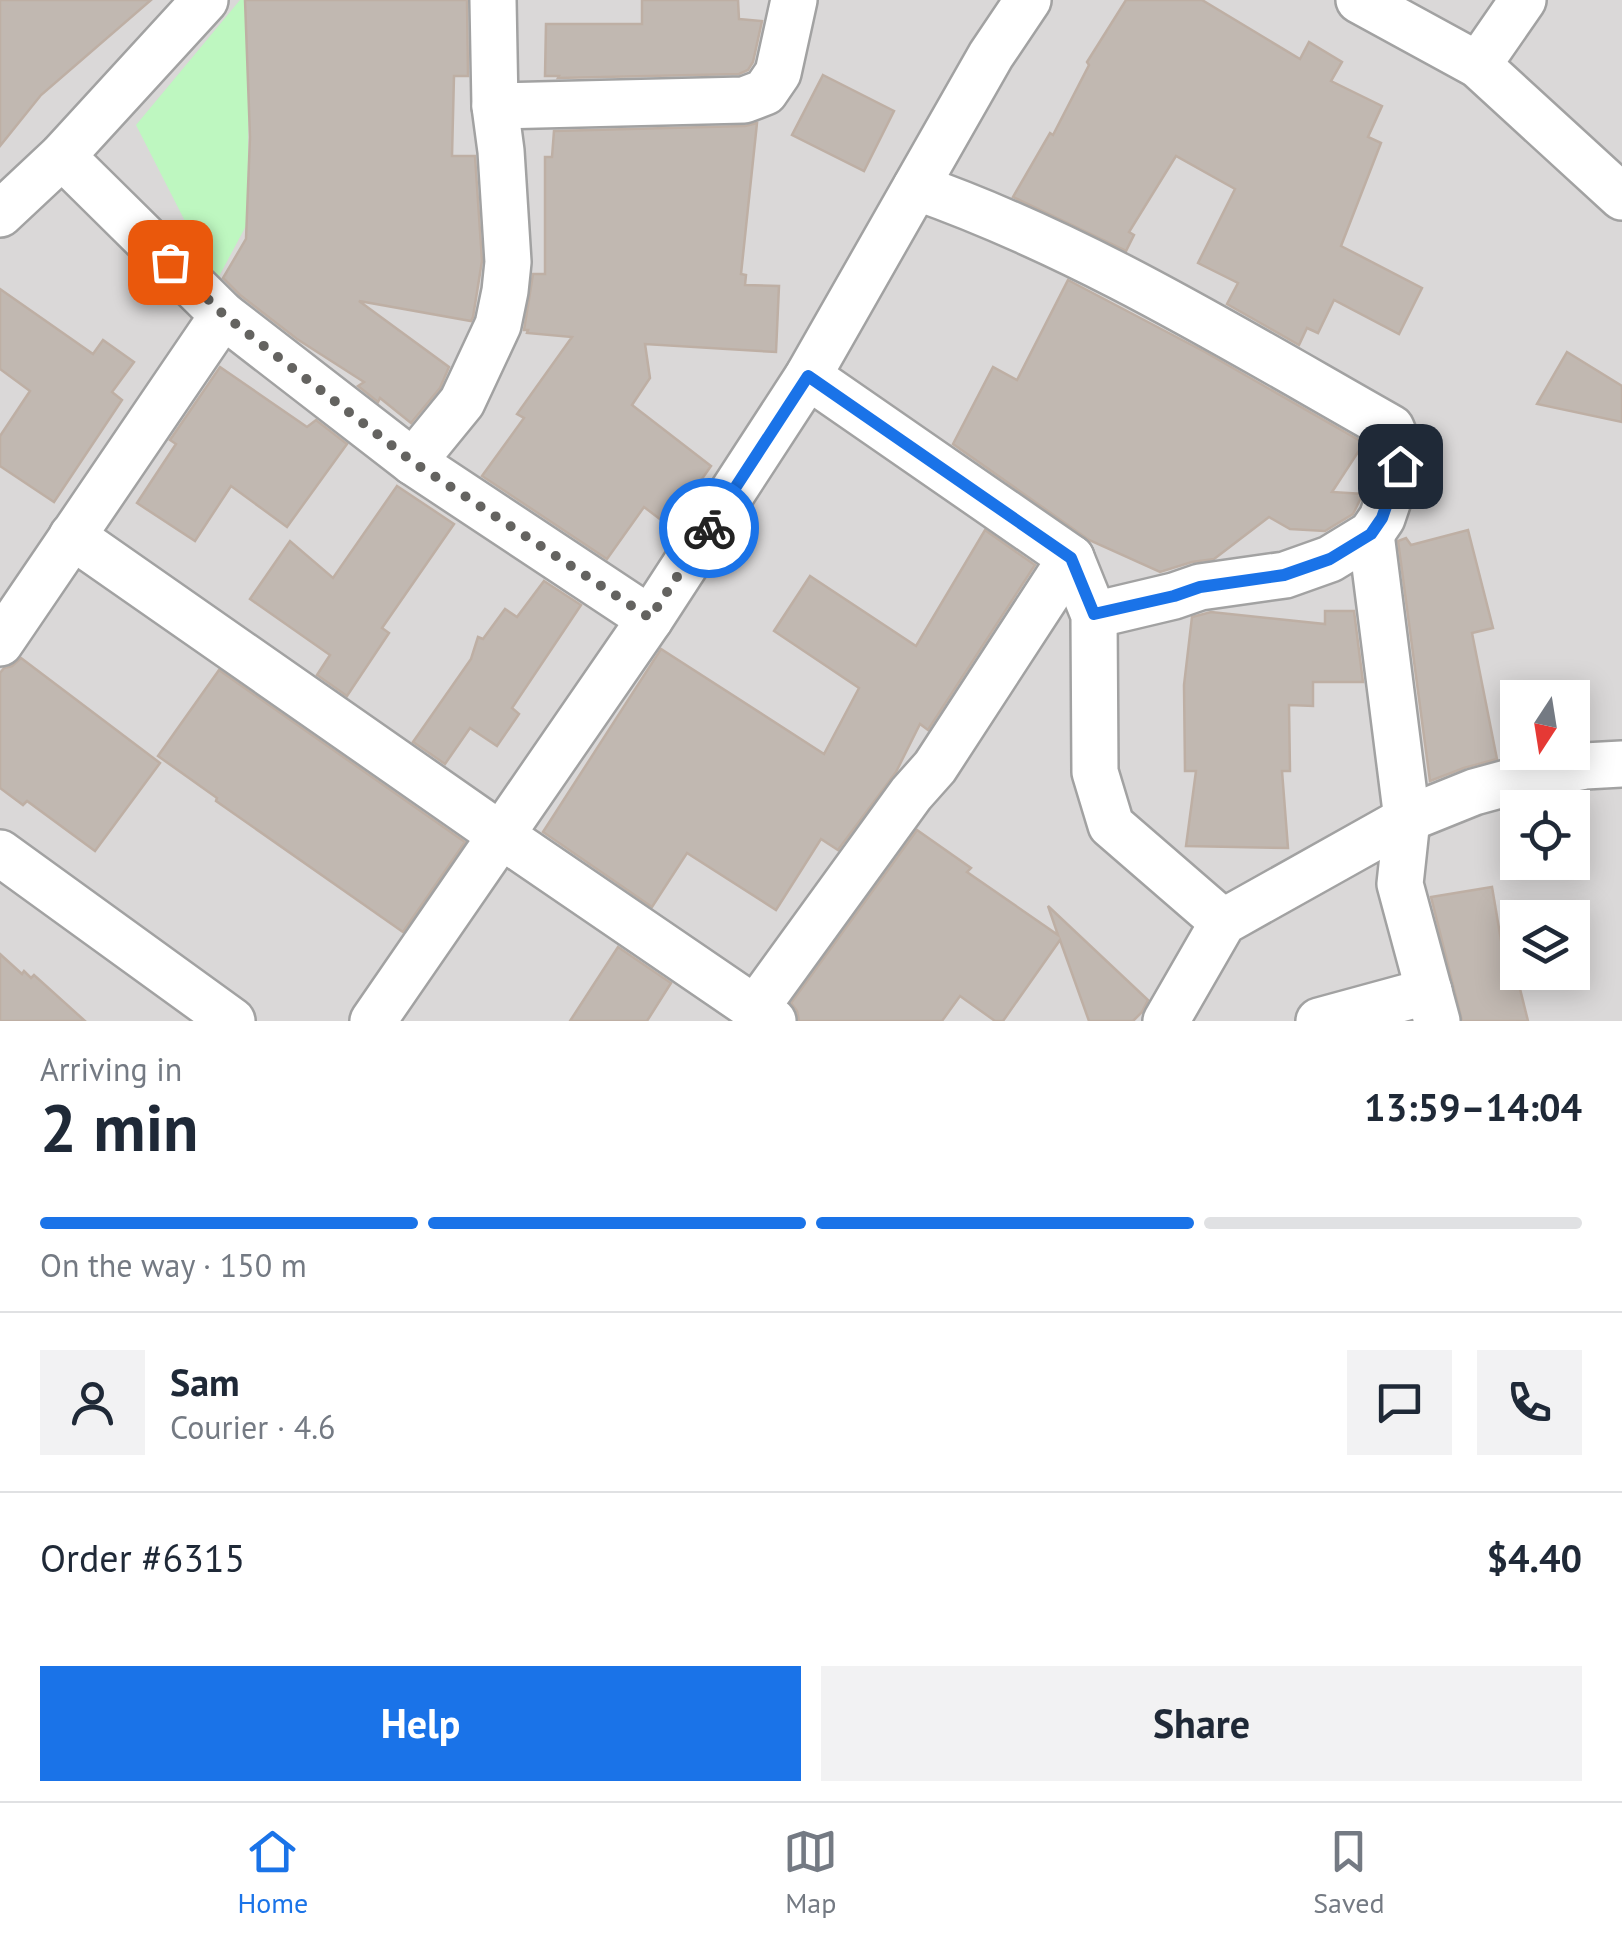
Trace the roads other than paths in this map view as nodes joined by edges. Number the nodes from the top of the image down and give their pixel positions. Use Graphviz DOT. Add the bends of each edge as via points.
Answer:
graph roads {
  1 [pos="493,0"];
  2 [pos="794,0"];
  3 [pos="1028,0"];
  4 [pos="1359,0"];
  5 [pos="1523,0"];
  6 [pos="180,9"];
  7 [pos="1478,65"];
  8 [pos="495,106"];
  9 [pos="62,156"];
  10 [pos="916,187"];
  11 [pos="1622,197"];
  12 [pos="0,213"];
  13 [pos="224,315"];
  14 [pos="808,376"];
  15 [pos="413,462"];
  16 [pos="1371,534"];
  17 [pos="72,536"];
  18 [pos="1071,558"];
  19 [pos="1094,614"];
  20 [pos="650,618"];
  21 [pos="0,642"];
  22 [pos="1622,764"];
  23 [pos="1407,819"];
  24 [pos="502,836"];
  25 [pos="0,853"];
  26 [pos="1223,922"];
  27 [pos="1433,1006"];
  28 [pos="764,1015"];
  29 [pos="232,1021"];
  30 [pos="373,1021"];
  31 [pos="1166,1021"];
  32 [pos="1319,1021"];
  1 -- 8 [label="street"];
  2 -- 8 [label="street" via="778,73 765,92 744,100"];
  3 -- 10 [label="street"];
  4 -- 7 [label="street"];
  5 -- 7 [label="street"];
  6 -- 9 [label="street"];
  7 -- 11 [label="street"];
  8 -- 15 [label="street" via="508,262 498,325 462,402"];
  9 -- 12 [label="street"];
  9 -- 13 [label="street"];
  10 -- 14 [label="street"];
  10 -- 16 [label="street" via="1043,238 1392,428 1400,466"];
  13 -- 15 [label="street"];
  13 -- 17 [label="street"];
  14 -- 18 [label="street"];
  14 -- 20 [label="street"];
  15 -- 20 [label="street"];
  16 -- 19 [label="street" via="1330,559 1284,575 1200,587"];
  16 -- 23 [label="street"];
  17 -- 21 [label="street"];
  17 -- 24 [label="street"];
  18 -- 19 [label="street"];
  18 -- 28 [label="street"];
  19 -- 26 [label="street" via="1094,772 1111,825"];
  20 -- 24 [label="street"];
  22 -- 23 [label="street" via="1536,775"];
  23 -- 26 [label="street"];
  23 -- 27 [label="street" via="1400,884"];
  24 -- 28 [label="street"];
  24 -- 30 [label="street"];
  25 -- 29 [label="street"];
  26 -- 31 [label="street"];
  27 -- 32 [label="street"];
}
